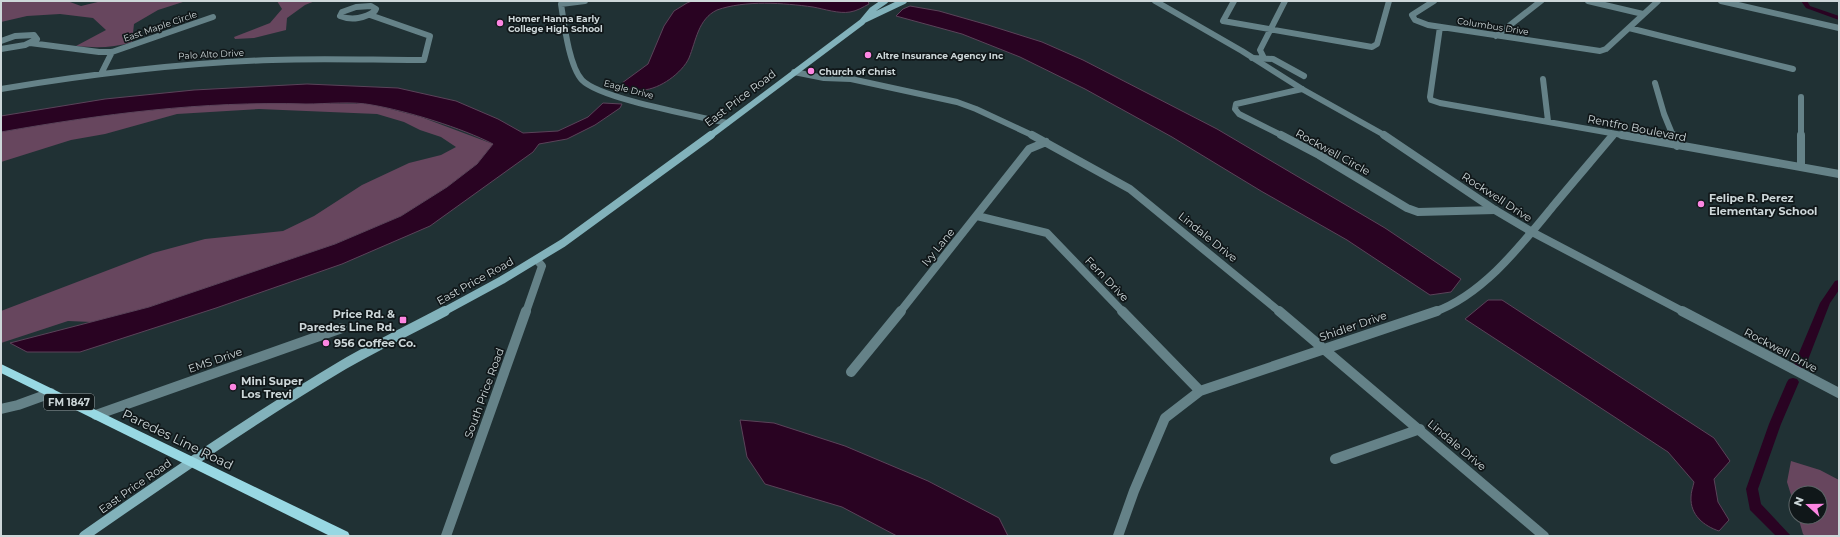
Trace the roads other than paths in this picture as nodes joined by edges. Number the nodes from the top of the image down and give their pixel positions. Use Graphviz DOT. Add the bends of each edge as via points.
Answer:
graph roads {
  1 [pos="585,1"];
  2 [pos="885,1"];
  3 [pos="904,1"];
  4 [pos="1155,1"];
  5 [pos="1234,1"];
  6 [pos="1285,1"];
  7 [pos="1389,1"];
  8 [pos="1434,1"];
  9 [pos="1541,1"];
  10 [pos="1588,1"];
  11 [pos="1658,1"];
  12 [pos="1721,1"];
  13 [pos="1643,14"];
  14 [pos="370,15"];
  15 [pos="213,17"];
  16 [pos="862,22"];
  17 [pos="1440,27"];
  18 [pos="1629,28"];
  19 [pos="1839,28"];
  20 [pos="1271,31"];
  21 [pos="1496,36"];
  22 [pos="1,41"];
  23 [pos="30,43"];
  24 [pos="1,49"];
  25 [pos="112,52"];
  26 [pos="1263,56"];
  27 [pos="1252,58"];
  28 [pos="1792,69"];
  29 [pos="794,72"];
  30 [pos="101,74"];
  31 [pos="1304,76"];
  32 [pos="1543,79"];
  33 [pos="1655,83"];
  34 [pos="1,89"];
  35 [pos="1302,89"];
  36 [pos="1801,97"];
  37 [pos="1548,121"];
  38 [pos="727,123"];
  39 [pos="1614,134"];
  40 [pos="1046,142"];
  41 [pos="1677,146"];
  42 [pos="1801,168"];
  43 [pos="1839,174"];
  44 [pos="1496,210"];
  45 [pos="977,216"];
  46 [pos="1532,232"];
  47 [pos="537,260"];
  48 [pos="342,328"];
  49 [pos="1324,348"];
  50 [pos="1,368"];
  51 [pos="851,372"];
  52 [pos="1200,391"];
  53 [pos="51,393"];
  54 [pos="1839,393"];
  55 [pos="1,409"];
  56 [pos="96,415"];
  57 [pos="1420,429"];
  58 [pos="1335,459"];
  59 [pos="191,461"];
  60 [pos="84,536"];
  61 [pos="343,536"];
  62 [pos="446,536"];
  63 [pos="1118,536"];
  64 [pos="1544,536"];
  1 -- 38 [label="street, Eagle Drive" via="561,4 574,66 583,81 613,96"];
  2 -- 16 [label="main road, East Price Road" via="872,10"];
  3 -- 16 [label="main road, East Price Road"];
  4 -- 27 [label="street, Rockwell Drive"];
  5 -- 20 [label="street" via="1223,21"];
  6 -- 20 [label="street"];
  7 -- 20 [label="street" via="1375,46 1367,47"];
  8 -- 17 [label="street, Columbus Drive" via="1412,15 1415,20"];
  9 -- 21 [label="street"];
  10 -- 13 [label="street"];
  11 -- 13 [label="street"];
  12 -- 19 [label="street"];
  13 -- 18 [label="street"];
  14 -- 14 [label="street" via="376,9 367,6 351,8 340,14 346,18"];
  14 -- 30 [label="street, Palo Alto Drive" via="430,36 424,60 273,60 183,65"];
  15 -- 25 [label="street, East Maple Circle"];
  16 -- 29 [label="main road, East Price Road"];
  17 -- 21 [label="street, Columbus Drive"];
  17 -- 37 [label="street, Rentfro Boulevard" via="1431,100"];
  18 -- 21 [label="street, Columbus Drive" via="1606,49 1600,51"];
  18 -- 28 [label="street"];
  20 -- 26 [label="street" via="1260,50"];
  22 -- 23 [label="street" via="22,35 36,37 35,41"];
  23 -- 24 [label="street"];
  23 -- 25 [label="street"];
  25 -- 30 [label="street"];
  26 -- 27 [label="street"];
  26 -- 31 [label="street" via="1273,58"];
  27 -- 35 [label="street, Rockwell Drive"];
  29 -- 38 [label="main road, East Price Road"];
  29 -- 40 [label="street, Lindale Drive" via="824,78 851,79 957,102"];
  30 -- 34 [label="street, Palo Alto Drive"];
  32 -- 37 [label="street"];
  33 -- 41 [label="street"];
  35 -- 44 [label="street, Rockwell Drive" via="1382,134"];
  35 -- 44 [label="street, Rockwell Circle" via="1236,104 1235,109 1239,114 1319,155 1407,208 1418,212"];
  36 -- 42 [label="street"];
  37 -- 39 [label="street, Rentfro Boulevard"];
  38 -- 47 [label="main road, East Price Road" via="589,226"];
  39 -- 41 [label="street, Rentfro Boulevard"];
  39 -- 46 [label="street, Shidler Drive"];
  40 -- 45 [label="street, Ivy Lane" via="1029,149"];
  40 -- 49 [label="street, Lindale Drive" via="1130,189"];
  41 -- 42 [label="street, Rentfro Boulevard"];
  42 -- 43 [label="street, Rentfro Boulevard"];
  44 -- 46 [label="street, Rockwell Drive"];
  45 -- 51 [label="street, Ivy Lane"];
  45 -- 52 [label="street, Fern Drive" via="1047,233"];
  46 -- 49 [label="street, Shidler Drive" via="1504,262 1460,299 1445,308"];
  46 -- 54 [label="street, Rockwell Drive"];
  47 -- 59 [label="main road, East Price Road" via="345,364"];
  47 -- 62 [label="street, South Price Road" via="542,266"];
  48 -- 56 [label="street, EMS Drive"];
  49 -- 52 [label="street, Shidler Drive"];
  49 -- 57 [label="street, Lindale Drive"];
  50 -- 53 [label="main road, Paredes Line Road / FM 1847"];
  52 -- 63 [label="street, Shidler Drive" via="1165,418"];
  53 -- 55 [label="street" via="18,406"];
  53 -- 56 [label="main road, Paredes Line Road / FM 1847"];
  56 -- 59 [label="main road, Paredes Line Road / FM 1847"];
  57 -- 58 [label="street"];
  57 -- 64 [label="street, Lindale Drive"];
  59 -- 60 [label="main road, East Price Road"];
  59 -- 61 [label="main road, Paredes Line Road / FM 1847"];
}
